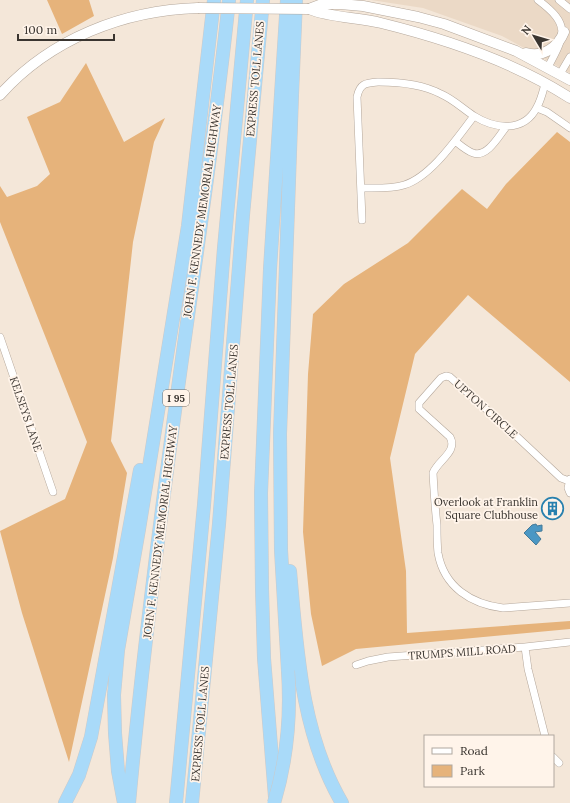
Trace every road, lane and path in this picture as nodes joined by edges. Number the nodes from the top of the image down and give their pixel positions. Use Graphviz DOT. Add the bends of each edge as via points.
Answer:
graph roads {
  1 [pos="214,0"];
  2 [pos="229,0"];
  3 [pos="246,0"];
  4 [pos="262,0"];
  5 [pos="287,0"];
  6 [pos="296,0"];
  7 [pos="538,0"];
  8 [pos="559,0"];
  9 [pos="309,9"];
  10 [pos="570,9"];
  11 [pos="564,32"];
  12 [pos="516,51"];
  13 [pos="570,57"];
  14 [pos="548,67"];
  15 [pos="560,74"];
  16 [pos="570,80"];
  17 [pos="545,84"];
  18 [pos="0,95"];
  19 [pos="570,98"];
  20 [pos="537,108"];
  21 [pos="474,116"];
  22 [pos="506,127"];
  23 [pos="570,128"];
  24 [pos="455,141"];
  25 [pos="193,173"];
  26 [pos="362,188"];
  27 [pos="362,220"];
  28 [pos="0,337"];
  29 [pos="282,384"];
  30 [pos="569,480"];
  31 [pos="53,492"];
  32 [pos="570,493"];
  33 [pos="570,603"];
  34 [pos="570,642"];
  35 [pos="525,647"];
  36 [pos="356,665"];
  37 [pos="545,735"];
  38 [pos="554,758"];
  39 [pos="559,764"];
  40 [pos="65,803"];
  41 [pos="124,803"];
  42 [pos="128,803"];
  43 [pos="176,803"];
  44 [pos="192,803"];
  45 [pos="275,803"];
  46 [pos="342,803"];
  1 -- 25 [label="highway"];
  2 -- 42 [label="highway, JOHN F. KENNEDY MEMORIAL HIGHWAY / I 95" via="157,550"];
  3 -- 43 [label="highway, EXPRESS TOLL LANES" via="203,519"];
  4 -- 44 [label="highway, EXPRESS TOLL LANES" via="219,524"];
  5 -- 45 [label="highway" via="272,222 261,493 263,635"];
  6 -- 29 [label="highway"];
  7 -- 11 [label="street" via="555,12"];
  8 -- 10 [label="street"];
  9 -- 12 [label="main road" via="322,4 340,4 395,12 444,24"];
  9 -- 17 [label="main road" via="322,14 372,21 444,41 492,58"];
  9 -- 18 [label="main road, bridge" via="198,8 142,14 115,21 90,31 41,59"];
  11 -- 12 [label="main road" via="557,43 543,53 534,55"];
  11 -- 14 [label="street"];
  12 -- 14 [label="main road"];
  13 -- 15 [label="street"];
  14 -- 15 [label="main road"];
  14 -- 17 [label="main road"];
  15 -- 16 [label="main road"];
  15 -- 17 [label="main road"];
  17 -- 19 [label="main road"];
  17 -- 20 [label="street"];
  20 -- 22 [label="street" via="523,122"];
  20 -- 23 [label="street"];
  21 -- 22 [label="street" via="492,125"];
  21 -- 24 [label="street"];
  21 -- 26 [label="street" via="441,94 427,88 406,83 375,82 362,85 357,97"];
  22 -- 24 [label="street" via="490,147 478,154 470,152"];
  24 -- 26 [label="street" via="418,178 390,188"];
  25 -- 40 [label="highway" via="93,726 83,764"];
  25 -- 41 [label="highway" via="188,226 115,679 118,771"];
  26 -- 27 [label="street"];
  28 -- 31 [label="street, KELSEYS LANE"];
  29 -- 45 [label="highway, bridge" via="280,503 289,698 288,731"];
  29 -- 46 [label="highway" via="288,551 302,678 313,738 326,773"];
  30 -- 32 [label="street"];
  30 -- 33 [label="street, UPTON CIRCLE" via="561,478 450,377 441,378 418,404 419,409 450,437 453,446 433,473 438,552 442,566 452,583 476,602 492,607"];
  34 -- 35 [label="street, TRUMPS MILL ROAD"];
  35 -- 36 [label="street, TRUMPS MILL ROAD" via="388,657"];
  35 -- 37 [label="street"];
  38 -- 39 [label="street"];
}
